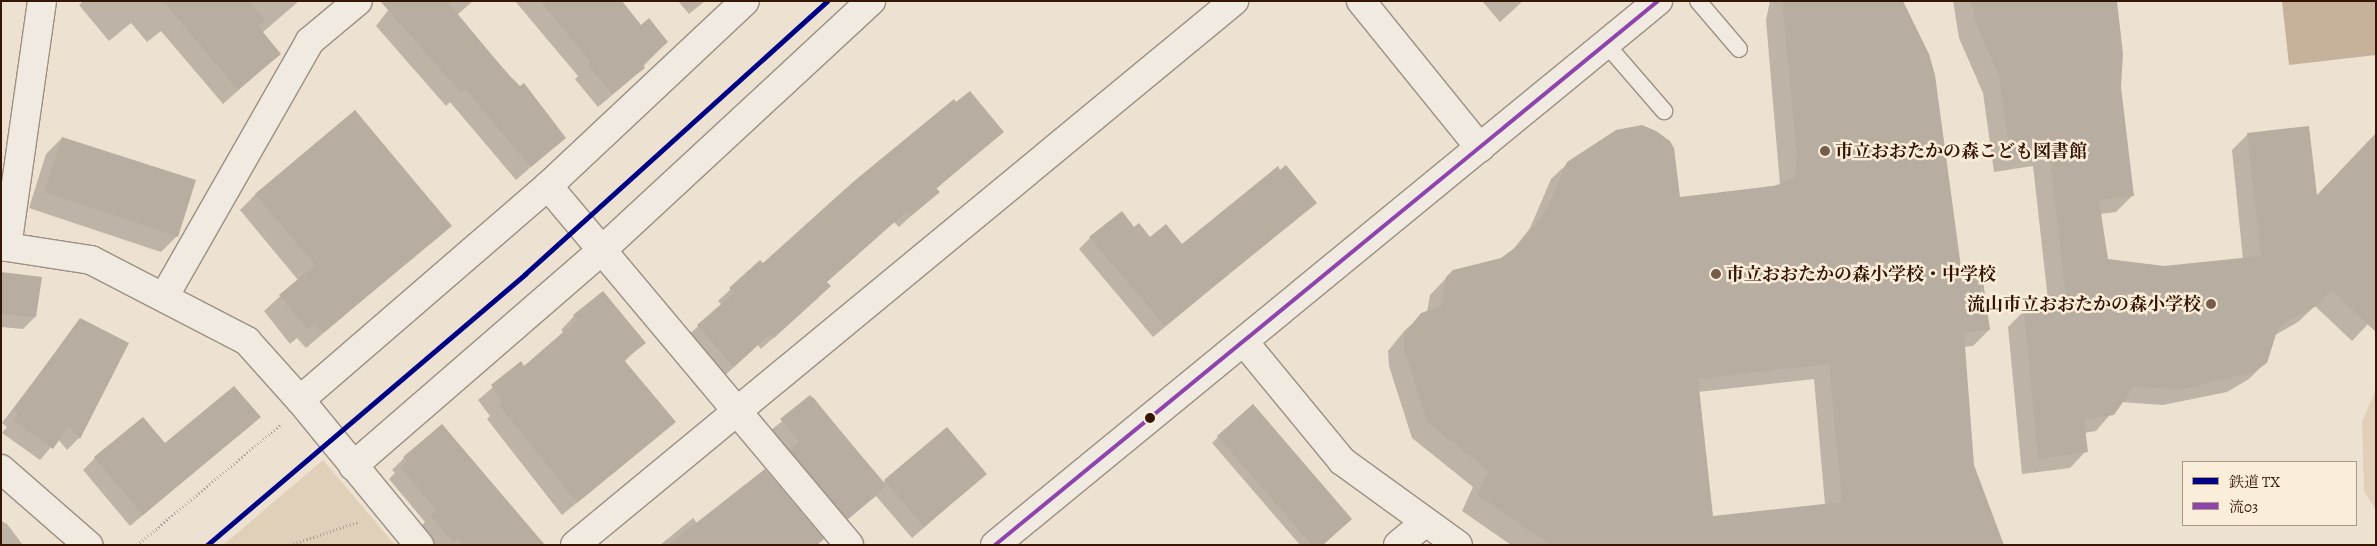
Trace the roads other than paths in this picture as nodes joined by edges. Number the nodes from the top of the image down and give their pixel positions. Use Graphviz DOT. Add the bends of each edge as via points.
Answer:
graph roads {
  1 [pos="42,1"];
  2 [pos="358,1"];
  3 [pos="745,1"];
  4 [pos="872,1"];
  5 [pos="1234,1"];
  6 [pos="1361,1"];
  7 [pos="1658,1"];
  8 [pos="1698,1"];
  9 [pos="1606,44"];
  10 [pos="1739,49"];
  11 [pos="1664,111"];
  12 [pos="1480,148"];
  13 [pos="548,186"];
  14 [pos="4,247"];
  15 [pos="602,250"];
  16 [pos="164,297"];
  17 [pos="1244,342"];
  18 [pos="300,400"];
  19 [pos="737,410"];
  20 [pos="353,466"];
  21 [pos="1,469"];
  22 [pos="1425,522"];
  23 [pos="88,545"];
  24 [pos="419,545"];
  25 [pos="575,545"];
  26 [pos="849,545"];
  27 [pos="995,545"];
  28 [pos="1398,545"];
  29 [pos="1458,545"];
  1 -- 14 [label="street"];
  2 -- 16 [label="street" via="310,42"];
  3 -- 13 [label="street"];
  4 -- 15 [label="street"];
  5 -- 19 [label="street"];
  6 -- 12 [label="street"];
  7 -- 9 [label="street"];
  8 -- 10 [label="lane"];
  9 -- 11 [label="lane"];
  9 -- 12 [label="street"];
  12 -- 17 [label="street"];
  13 -- 15 [label="street"];
  13 -- 18 [label="street"];
  14 -- 16 [label="street" via="91,260"];
  15 -- 19 [label="street"];
  15 -- 20 [label="street"];
  16 -- 18 [label="street" via="247,341"];
  17 -- 22 [label="street" via="1342,461"];
  17 -- 27 [label="street"];
  18 -- 20 [label="street"];
  19 -- 25 [label="street"];
  19 -- 26 [label="street"];
  20 -- 24 [label="street"];
  21 -- 23 [label="street"];
  22 -- 28 [label="street"];
  22 -- 29 [label="street"];
}
